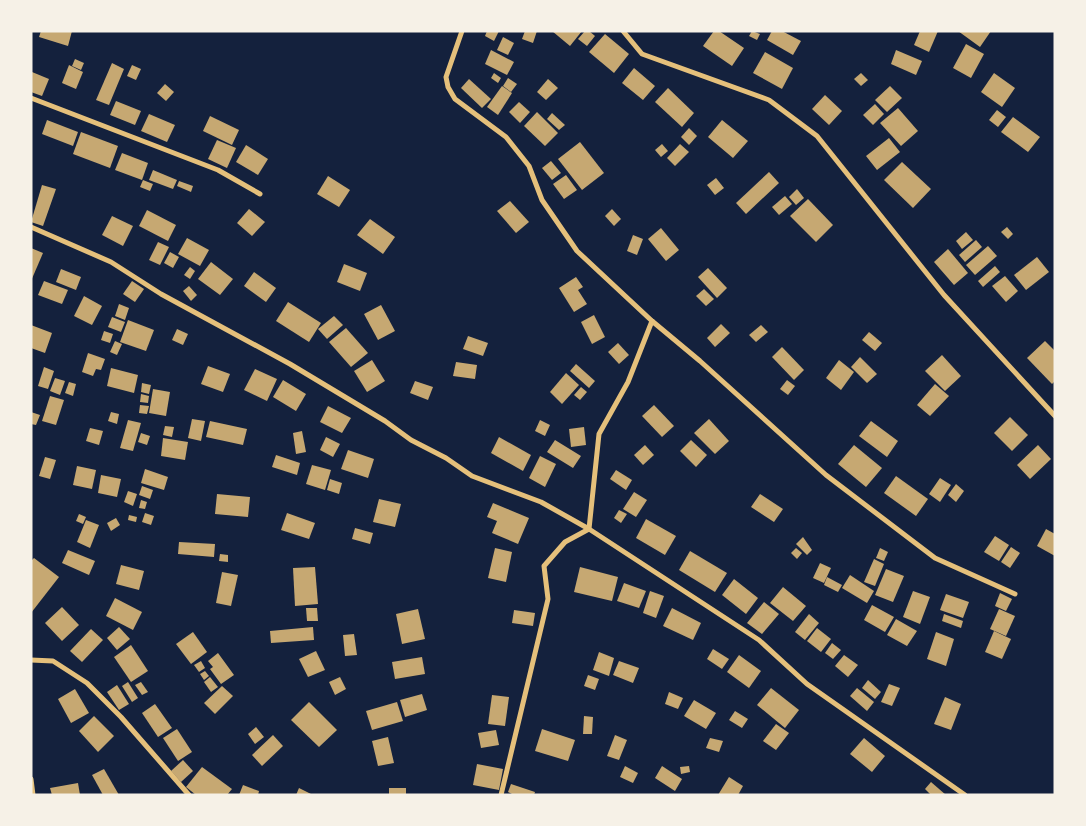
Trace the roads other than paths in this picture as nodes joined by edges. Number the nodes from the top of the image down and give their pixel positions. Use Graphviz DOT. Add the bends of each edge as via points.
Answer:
graph roads {
  1 [pos="462,31"];
  2 [pos="624,31"];
  3 [pos="31,98"];
  4 [pos="260,194"];
  5 [pos="31,227"];
  6 [pos="652,321"];
  7 [pos="1055,416"];
  8 [pos="589,529"];
  9 [pos="1015,594"];
  10 [pos="31,660"];
  11 [pos="31,778"];
  12 [pos="33,795"];
  13 [pos="189,795"];
  14 [pos="501,795"];
  15 [pos="965,795"];
  1 -- 6 [label="street" via="446,77 455,99 506,137 529,166 542,200 577,251"];
  2 -- 7 [label="street" via="642,54 769,100 817,136 944,295"];
  3 -- 4 [label="street" via="218,170"];
  5 -- 8 [label="street" via="112,262 161,294 290,364 472,476 541,502"];
  6 -- 8 [label="street" via="628,382 599,434"];
  6 -- 9 [label="street" via="826,475 888,524 935,558"];
  8 -- 14 [label="street" via="565,542 544,566 548,599"];
  8 -- 15 [label="street" via="759,640 807,684"];
  10 -- 13 [label="street" via="53,661 87,683 122,717"];
  11 -- 12 [label="street"];
}
